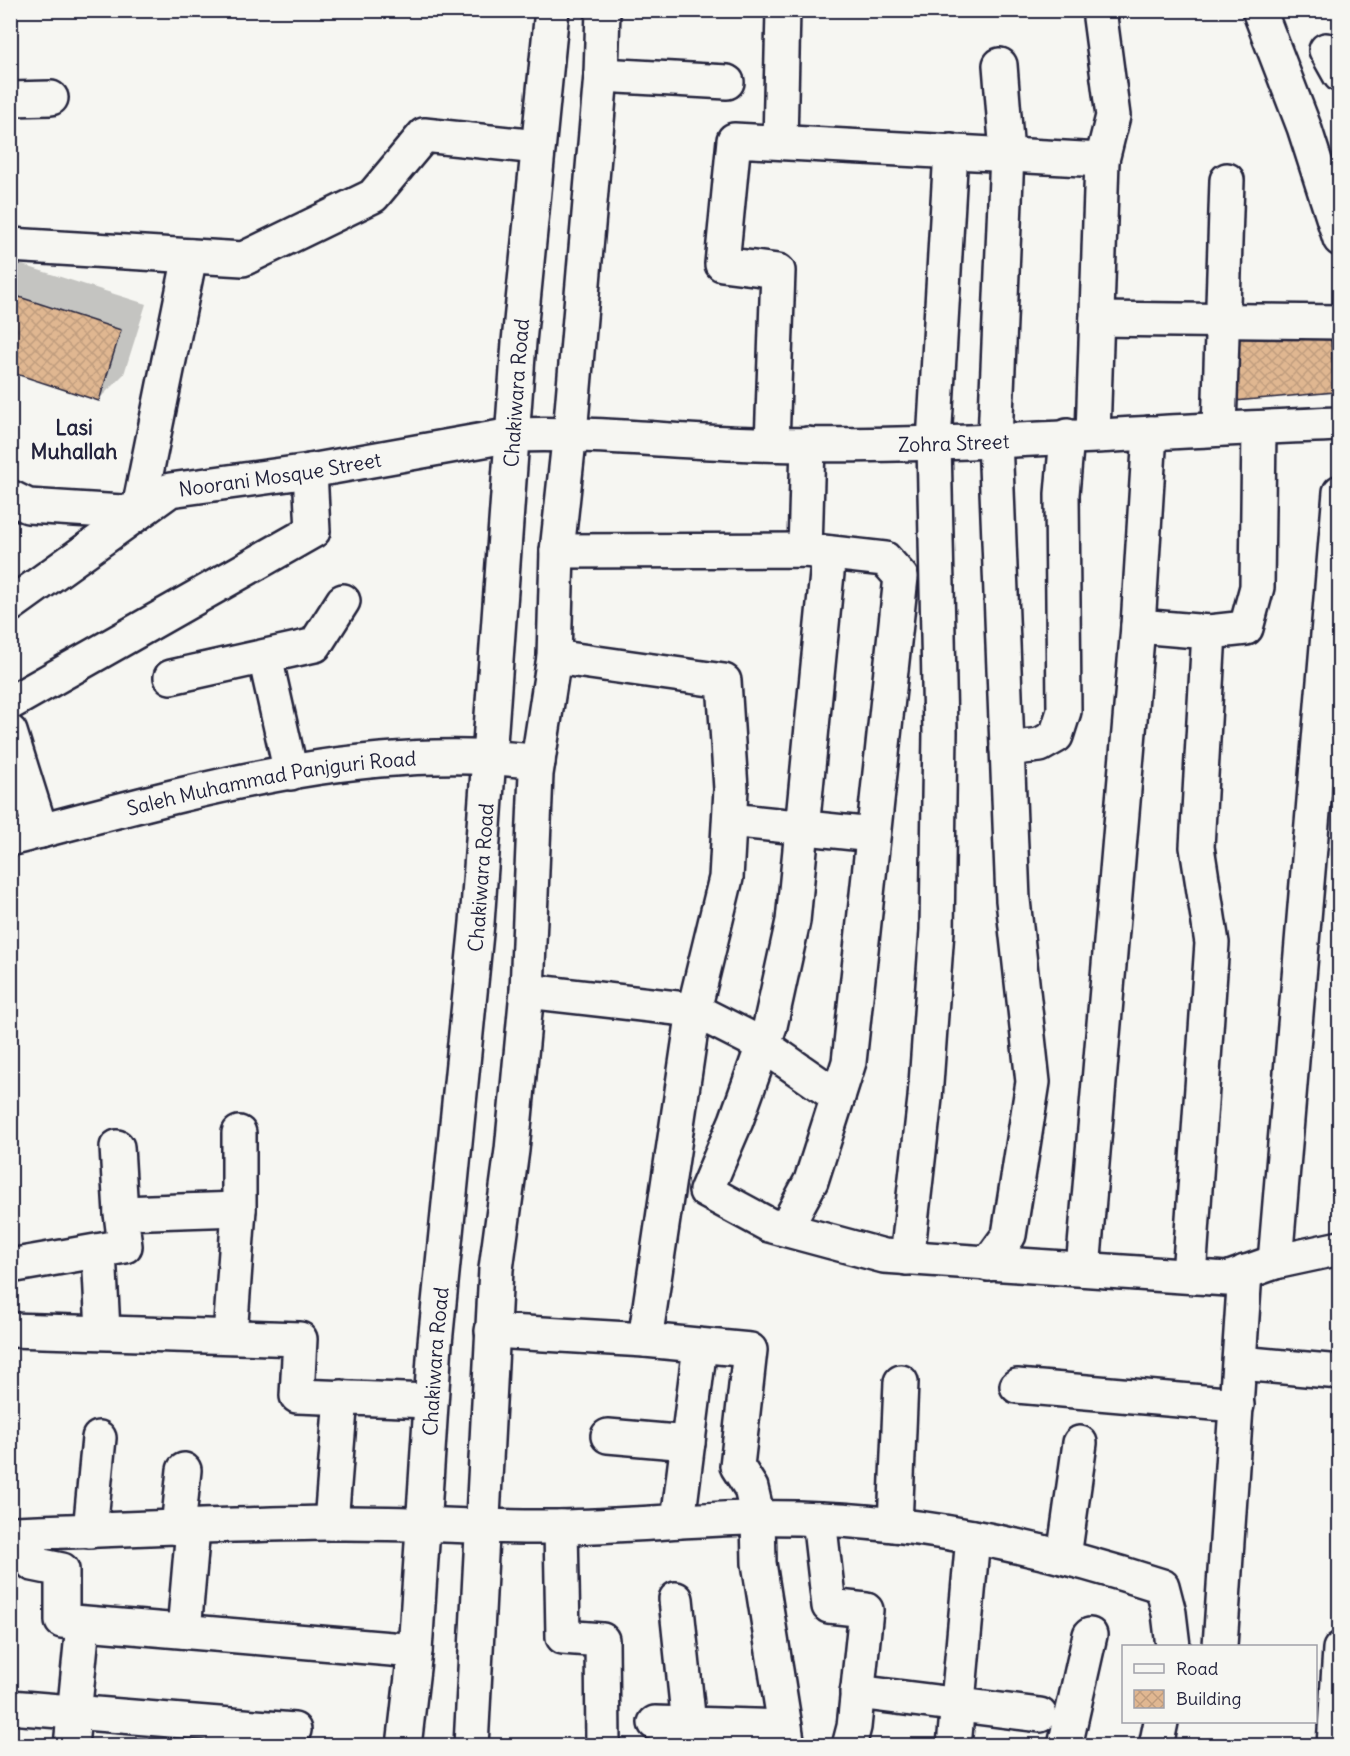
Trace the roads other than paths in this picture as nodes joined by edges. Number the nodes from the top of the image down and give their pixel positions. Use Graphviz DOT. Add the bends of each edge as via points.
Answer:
graph roads {
  1 [pos="552,10"];
  2 [pos="603,10"];
  3 [pos="783,10"];
  4 [pos="1099,10"];
  5 [pos="1259,10"];
  6 [pos="1000,65"];
  7 [pos="600,75"];
  8 [pos="728,82"];
  9 [pos="51,98"];
  10 [pos="10,99"];
  11 [pos="780,142"];
  12 [pos="538,147"];
  13 [pos="951,151"];
  14 [pos="1007,154"];
  15 [pos="1102,160"];
  16 [pos="1227,180"];
  17 [pos="1340,239"];
  18 [pos="10,245"];
  19 [pos="190,256"];
  20 [pos="1097,319"];
  21 [pos="1222,322"];
  22 [pos="1340,322"];
  23 [pos="1340,424"];
  24 [pos="1259,428"];
  25 [pos="1219,429"];
  26 [pos="569,433"];
  27 [pos="1150,433"];
  28 [pos="512,435"];
  29 [pos="1080,436"];
  30 [pos="994,440"];
  31 [pos="934,442"];
  32 [pos="772,444"];
  33 [pos="808,444"];
  34 [pos="310,471"];
  35 [pos="1340,492"];
  36 [pos="10,497"];
  37 [pos="138,513"];
  38 [pos="557,550"];
  39 [pos="817,552"];
  40 [pos="343,601"];
  41 [pos="10,605"];
  42 [pos="1138,626"];
  43 [pos="1209,632"];
  44 [pos="265,657"];
  45 [pos="554,657"];
  46 [pos="171,677"];
  47 [pos="10,703"];
  48 [pos="10,732"];
  49 [pos="1007,749"];
  50 [pos="491,756"];
  51 [pos="538,762"];
  52 [pos="291,773"];
  53 [pos="730,820"];
  54 [pos="802,829"];
  55 [pos="26,835"];
  56 [pos="873,835"];
  57 [pos="527,991"];
  58 [pos="694,1010"];
  59 [pos="763,1045"];
  60 [pos="838,1097"];
  61 [pos="239,1133"];
  62 [pos="117,1147"];
  63 [pos="239,1209"];
  64 [pos="121,1213"];
  65 [pos="785,1229"];
  66 [pos="1340,1248"];
  67 [pos="99,1251"];
  68 [pos="907,1258"];
  69 [pos="988,1263"];
  70 [pos="10,1266"];
  71 [pos="1260,1267"];
  72 [pos="1083,1269"];
  73 [pos="1189,1276"];
  74 [pos="10,1330"];
  75 [pos="103,1331"];
  76 [pos="492,1331"];
  77 [pos="230,1336"];
  78 [pos="645,1340"];
  79 [pos="700,1346"];
  80 [pos="1240,1363"];
  81 [pos="1340,1372"];
  82 [pos="901,1382"];
  83 [pos="1017,1386"];
  84 [pos="341,1397"];
  85 [pos="430,1401"];
  86 [pos="1237,1405"];
  87 [pos="608,1436"];
  88 [pos="99,1438"];
  89 [pos="688,1443"];
  90 [pos="1080,1443"];
  91 [pos="184,1470"];
  92 [pos="758,1518"];
  93 [pos="819,1518"];
  94 [pos="678,1521"];
  95 [pos="331,1523"];
  96 [pos="424,1524"];
  97 [pos="895,1525"];
  98 [pos="561,1527"];
  99 [pos="186,1528"];
  100 [pos="480,1528"];
  101 [pos="90,1531"];
  102 [pos="20,1533"];
  103 [pos="973,1537"];
  104 [pos="1064,1557"];
  105 [pos="676,1599"];
  106 [pos="83,1624"];
  107 [pos="184,1631"];
  108 [pos="1090,1635"];
  109 [pos="1173,1645"];
  110 [pos="1220,1645"];
  111 [pos="1340,1649"];
  112 [pos="415,1651"];
  113 [pos="1339,1664"];
  114 [pos="857,1692"];
  115 [pos="958,1703"];
  116 [pos="10,1707"];
  117 [pos="74,1712"];
  118 [pos="1040,1715"];
  119 [pos="1332,1722"];
  120 [pos="1161,1723"];
  121 [pos="655,1724"];
  122 [pos="689,1725"];
  123 [pos="294,1730"];
  124 [pos="786,1736"];
  125 [pos="71,1746"];
  126 [pos="404,1746"];
  127 [pos="471,1746"];
  128 [pos="603,1746"];
  129 [pos="849,1746"];
  130 [pos="954,1746"];
  131 [pos="1065,1746"];
  132 [pos="1156,1746"];
  1 -- 12 [label="street, Chakiwara Road"];
  2 -- 7 [label="street"];
  3 -- 11 [label="street"];
  4 -- 15 [label="street" via="1113,116"];
  5 -- 17 [label="street" via="1304,127"];
  6 -- 14 [label="street"];
  7 -- 8 [label="street"];
  7 -- 26 [label="street"];
  9 -- 10 [label="street"];
  11 -- 13 [label="street"];
  11 -- 32 [label="street" via="734,140 722,264 778,271"];
  12 -- 19 [label="street" via="424,135 373,196 243,259"];
  12 -- 28 [label="street, Chakiwara Road"];
  13 -- 14 [label="street"];
  13 -- 31 [label="street"];
  14 -- 15 [label="street"];
  14 -- 30 [label="street"];
  15 -- 20 [label="street"];
  16 -- 21 [label="street"];
  18 -- 19 [label="street"];
  19 -- 37 [label="street"];
  20 -- 21 [label="street"];
  20 -- 29 [label="street"];
  21 -- 22 [label="street"];
  21 -- 25 [label="street"];
  23 -- 24 [label="street, Zohra Street"];
  24 -- 25 [label="street, Zohra Street"];
  24 -- 43 [label="street" via="1257,587 1246,628"];
  25 -- 27 [label="street, Zohra Street"];
  26 -- 28 [label="street, Noorani Mosque Street"];
  26 -- 32 [label="street, Zohra Street"];
  26 -- 38 [label="street"];
  27 -- 29 [label="street, Zohra Street"];
  27 -- 42 [label="street"];
  28 -- 34 [label="street, Noorani Mosque Street"];
  28 -- 50 [label="street, Chakiwara Road"];
  29 -- 30 [label="street, Zohra Street"];
  29 -- 49 [label="street" via="1062,494 1064,711 1056,736 1040,745"];
  30 -- 31 [label="street, Zohra Street"];
  30 -- 49 [label="street"];
  31 -- 33 [label="street, Zohra Street"];
  31 -- 68 [label="street" via="940,732 937,930 925,1098"];
  32 -- 33 [label="street, Zohra Street"];
  33 -- 39 [label="street"];
  34 -- 37 [label="street, Noorani Mosque Street" via="170,490"];
  34 -- 47 [label="street" via="313,531"];
  35 -- 71 [label="street"];
  36 -- 37 [label="street" via="28,506"];
  37 -- 41 [label="street, Noorani Mosque Street"];
  38 -- 39 [label="street"];
  38 -- 45 [label="street"];
  39 -- 54 [label="street"];
  39 -- 56 [label="street" via="885,559 901,577"];
  40 -- 44 [label="street" via="315,645"];
  42 -- 43 [label="street"];
  42 -- 72 [label="street"];
  43 -- 73 [label="street" via="1197,847 1212,943"];
  44 -- 46 [label="street"];
  44 -- 52 [label="street"];
  45 -- 51 [label="street"];
  45 -- 53 [label="street" via="724,681"];
  48 -- 55 [label="street"];
  49 -- 69 [label="street" via="1013,900 1032,1082 1009,1235"];
  50 -- 51 [label="street, Saleh Muhammad Panjguri Road"];
  50 -- 52 [label="street, Saleh Muhammad Panjguri Road" via="384,761"];
  50 -- 85 [label="street, Chakiwara Road"];
  51 -- 57 [label="street"];
  52 -- 55 [label="street, Saleh Muhammad Panjguri Road" via="236,780"];
  53 -- 54 [label="street"];
  53 -- 58 [label="street" via="726,878"];
  54 -- 56 [label="street"];
  54 -- 59 [label="street" via="793,921"];
  56 -- 60 [label="street" via="849,1062"];
  57 -- 58 [label="street"];
  57 -- 76 [label="street"];
  58 -- 59 [label="street"];
  58 -- 78 [label="street"];
  59 -- 60 [label="street"];
  59 -- 65 [label="street" via="706,1191"];
  60 -- 65 [label="street" via="810,1181"];
  61 -- 63 [label="street"];
  62 -- 64 [label="street"];
  63 -- 64 [label="street"];
  63 -- 77 [label="street"];
  64 -- 67 [label="street" via="125,1246"];
  65 -- 68 [label="street" via="884,1256"];
  66 -- 71 [label="street"];
  67 -- 70 [label="street"];
  67 -- 75 [label="street"];
  68 -- 69 [label="street"];
  69 -- 72 [label="street"];
  71 -- 73 [label="street" via="1227,1279"];
  71 -- 80 [label="street"];
  72 -- 73 [label="street"];
  74 -- 75 [label="street"];
  75 -- 77 [label="street"];
  76 -- 78 [label="street"];
  76 -- 100 [label="street"];
  77 -- 84 [label="street" via="300,1339 297,1396"];
  78 -- 79 [label="street"];
  79 -- 89 [label="street"];
  79 -- 92 [label="street" via="750,1350 736,1466 751,1488"];
  80 -- 81 [label="street"];
  80 -- 86 [label="street"];
  82 -- 97 [label="street"];
  83 -- 86 [label="street"];
  84 -- 85 [label="street"];
  84 -- 95 [label="street"];
  85 -- 96 [label="street, Chakiwara Road"];
  86 -- 110 [label="street"];
  87 -- 89 [label="street"];
  88 -- 101 [label="street"];
  89 -- 94 [label="street"];
  90 -- 104 [label="street"];
  91 -- 99 [label="street"];
  92 -- 93 [label="street"];
  92 -- 94 [label="street"];
  92 -- 124 [label="street" via="759,1563"];
  93 -- 97 [label="street"];
  93 -- 114 [label="street" via="829,1605 866,1610"];
  94 -- 98 [label="street"];
  95 -- 96 [label="street"];
  95 -- 99 [label="street"];
  96 -- 100 [label="street"];
  96 -- 112 [label="street, Chakiwara Road"];
  97 -- 103 [label="street"];
  98 -- 100 [label="street"];
  98 -- 128 [label="street" via="563,1637 602,1640"];
  99 -- 101 [label="street"];
  99 -- 107 [label="street"];
  100 -- 127 [label="street"];
  101 -- 102 [label="street"];
  102 -- 106 [label="street" via="33,1564 62,1570 62,1621"];
  103 -- 104 [label="street"];
  103 -- 115 [label="street"];
  104 -- 109 [label="street" via="1162,1586"];
  105 -- 122 [label="street"];
  106 -- 107 [label="street"];
  106 -- 117 [label="street"];
  107 -- 112 [label="street"];
  108 -- 131 [label="street"];
  111 -- 113 [label="street"];
  112 -- 126 [label="street, Chakiwara Road"];
  113 -- 119 [label="street"];
  114 -- 115 [label="street"];
  114 -- 129 [label="street"];
  115 -- 118 [label="street"];
  115 -- 130 [label="street"];
  116 -- 117 [label="street"];
  117 -- 123 [label="street"];
  117 -- 125 [label="street"];
  120 -- 132 [label="street"];
  121 -- 122 [label="street"];
  122 -- 124 [label="street"];
}
